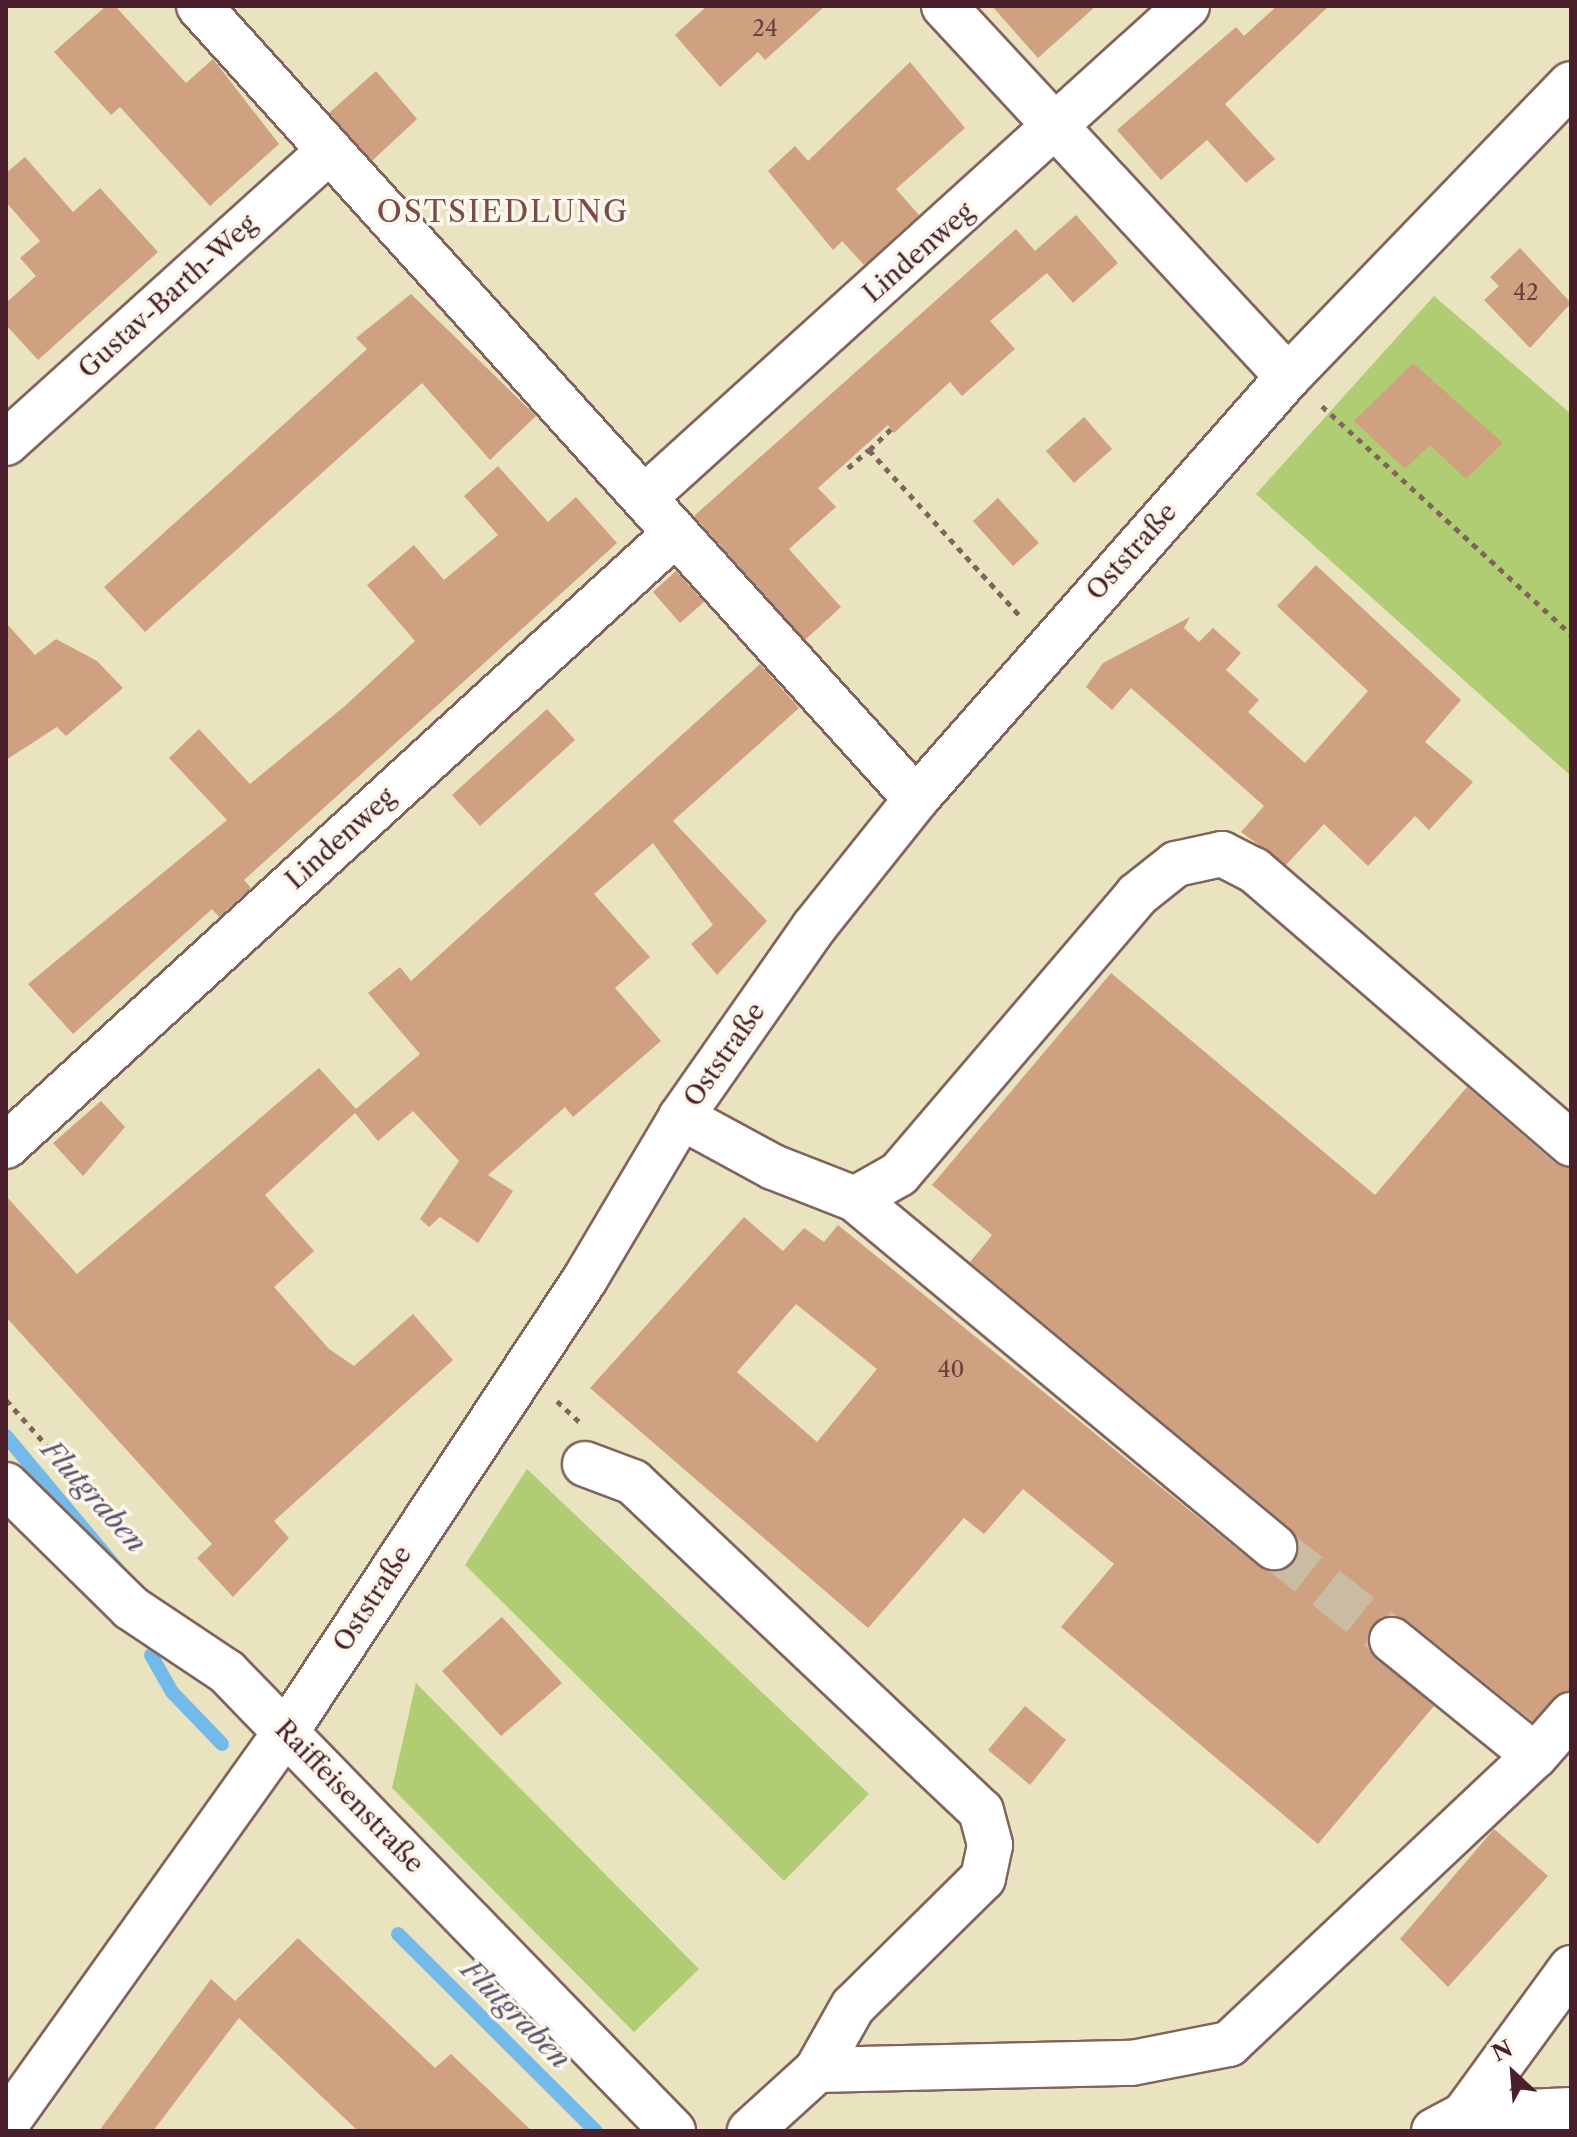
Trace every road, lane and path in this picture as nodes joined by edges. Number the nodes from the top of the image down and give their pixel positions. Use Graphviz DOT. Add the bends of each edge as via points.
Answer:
graph roads {
  1 [pos="199,6"];
  2 [pos="944,6"];
  3 [pos="1187,6"];
  4 [pos="1571,84"];
  5 [pos="1058,129"];
  6 [pos="329,151"];
  7 [pos="1288,377"];
  8 [pos="891,429"];
  9 [pos="6,443"];
  10 [pos="869,450"];
  11 [pos="848,468"];
  12 [pos="646,496"];
  13 [pos="676,533"];
  14 [pos="1571,634"];
  15 [pos="1048,648"];
  16 [pos="916,799"];
  17 [pos="681,1117"];
  18 [pos="1571,1144"];
  19 [pos="6,1146"];
  20 [pos="855,1199"];
  21 [pos="6,1400"];
  22 [pos="585,1464"];
  23 [pos="6,1485"];
  24 [pos="1274,1547"];
  25 [pos="139,1550"];
  26 [pos="1392,1640"];
  27 [pos="1571,1715"];
  28 [pos="286,1732"];
  29 [pos="1535,1756"];
  30 [pos="1571,1968"];
  31 [pos="817,2070"];
  32 [pos="1571,2110"];
  33 [pos="1449,2123"];
  34 [pos="6,2124"];
  35 [pos="673,2131"];
  36 [pos="750,2131"];
  1 -- 6 [label="street"];
  2 -- 5 [label="street"];
  3 -- 5 [label="street, Lindenweg"];
  4 -- 7 [label="street, Oststraße"];
  5 -- 7 [label="street"];
  5 -- 12 [label="street, Lindenweg"];
  6 -- 9 [label="street, Gustav-Barth-Weg"];
  6 -- 12 [label="street"];
  7 -- 14 [label="path"];
  7 -- 15 [label="street, Oststraße"];
  8 -- 10 [label="path"];
  10 -- 11 [label="path"];
  10 -- 15 [label="path"];
  12 -- 13 [label="street"];
  13 -- 16 [label="street"];
  13 -- 19 [label="street, Lindenweg"];
  15 -- 16 [label="street, Oststraße"];
  16 -- 17 [label="street, Oststraße" via="814,927"];
  17 -- 20 [label="street" via="773,1167"];
  17 -- 28 [label="street, Oststraße" via="585,1279"];
  18 -- 20 [label="street" via="1254,870 1222,854 1176,864 1137,895 899,1174"];
  20 -- 24 [label="street"];
  21 -- 25 [label="path"];
  22 -- 31 [label="street" via="633,1482 981,1811 990,1845 983,1878 853,2006"];
  23 -- 28 [label="street, Raiffeisenstraße" via="131,1608 227,1672"];
  26 -- 29 [label="street"];
  27 -- 29 [label="street"];
  28 -- 34 [label="street, Oststraße"];
  28 -- 35 [label="street, Raiffeisenstraße"];
  29 -- 31 [label="street" via="1229,2044 1132,2063"];
  30 -- 33 [label="street"];
  31 -- 36 [label="street"];
  32 -- 33 [label="street"];
}
